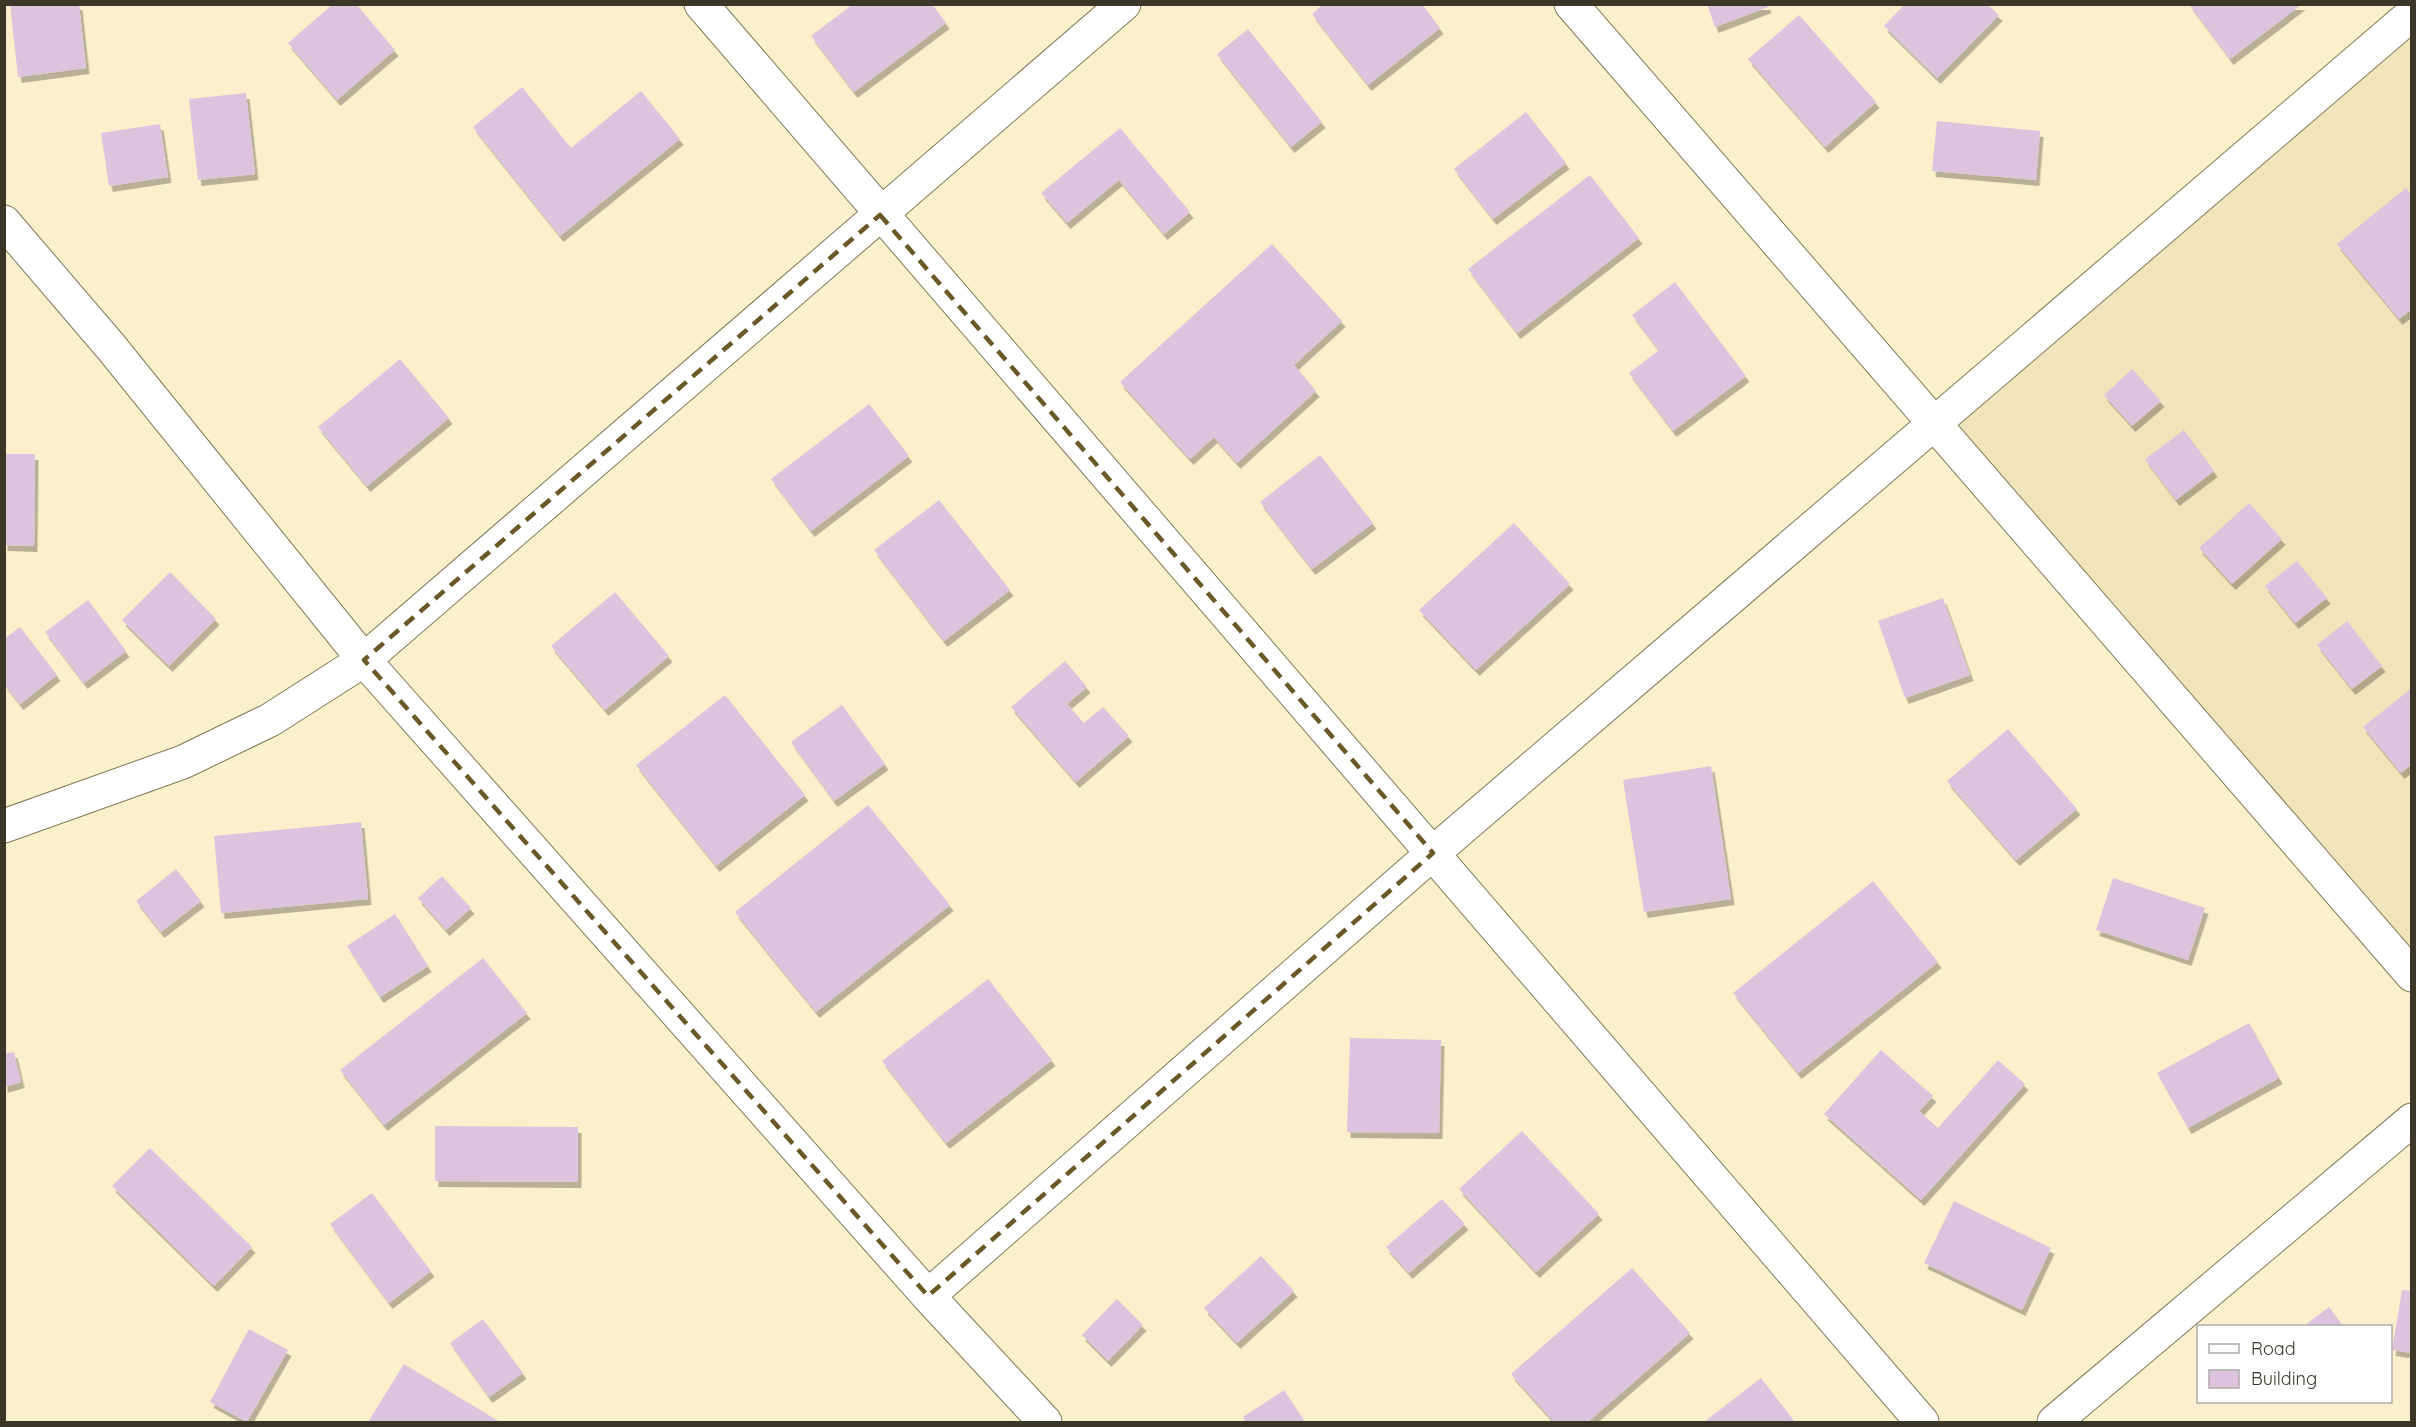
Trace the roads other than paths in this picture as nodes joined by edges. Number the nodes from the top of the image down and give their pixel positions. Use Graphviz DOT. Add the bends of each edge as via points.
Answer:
graph roads {
  1 [pos="701,4"];
  2 [pos="1124,4"];
  3 [pos="1571,4"];
  4 [pos="2412,14"];
  5 [pos="880,215"];
  6 [pos="4,222"];
  7 [pos="1934,422"];
  8 [pos="364,660"];
  9 [pos="4,826"];
  10 [pos="1433,853"];
  11 [pos="2412,975"];
  12 [pos="2412,1120"];
  13 [pos="928,1296"];
  14 [pos="1045,1422"];
  15 [pos="1923,1422"];
  16 [pos="2054,1422"];
  1 -- 5 [label="street"];
  2 -- 5 [label="street"];
  3 -- 7 [label="street"];
  4 -- 7 [label="street"];
  5 -- 8 [label="street"];
  5 -- 10 [label="street"];
  6 -- 8 [label="street" via="111,347"];
  7 -- 10 [label="street"];
  7 -- 11 [label="street"];
  8 -- 9 [label="street" via="270,720 183,762"];
  8 -- 13 [label="street"];
  10 -- 13 [label="street"];
  10 -- 15 [label="street"];
  12 -- 16 [label="street"];
  13 -- 14 [label="street"];
}
